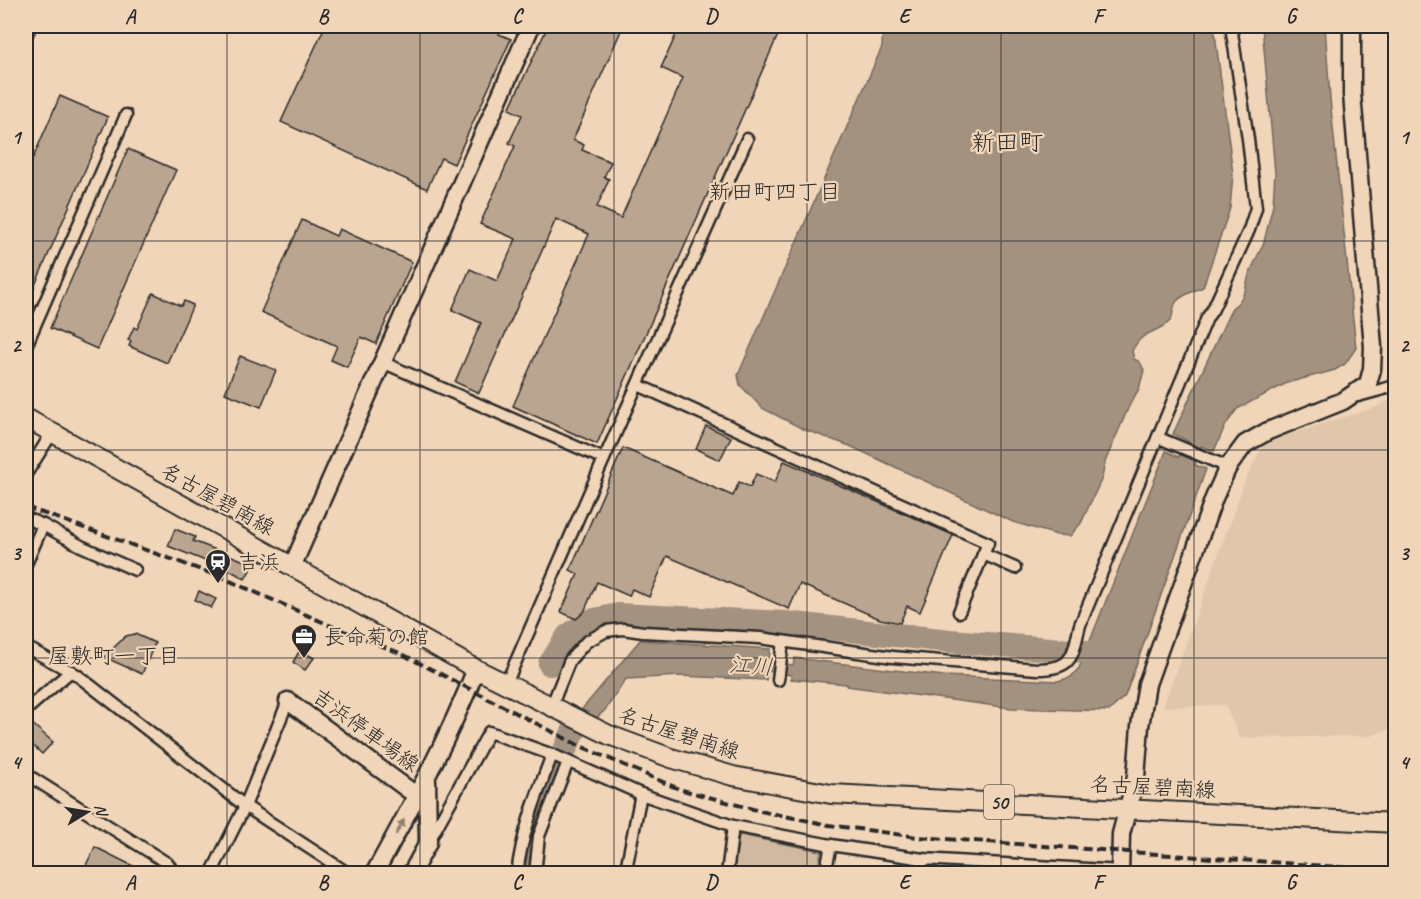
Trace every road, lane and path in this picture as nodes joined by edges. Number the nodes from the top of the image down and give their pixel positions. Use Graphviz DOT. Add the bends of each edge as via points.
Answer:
graph roads {
  1 [pos="531,26"];
  2 [pos="1231,26"];
  3 [pos="1352,26"];
  4 [pos="126,115"];
  5 [pos="747,139"];
  6 [pos="26,346"];
  7 [pos="382,362"];
  8 [pos="1395,382"];
  9 [pos="638,385"];
  10 [pos="1342,400"];
  11 [pos="26,418"];
  12 [pos="52,433"];
  13 [pos="1163,440"];
  14 [pos="604,459"];
  15 [pos="1222,465"];
  16 [pos="26,474"];
  17 [pos="26,518"];
  18 [pos="43,525"];
  19 [pos="983,554"];
  20 [pos="26,564"];
  21 [pos="292,567"];
  22 [pos="1016,568"];
  23 [pos="135,570"];
  24 [pos="959,612"];
  25 [pos="783,643"];
  26 [pos="26,646"];
  27 [pos="476,669"];
  28 [pos="71,671"];
  29 [pos="778,680"];
  30 [pos="506,684"];
  31 [pos="288,701"];
  32 [pos="552,707"];
  33 [pos="26,710"];
  34 [pos="552,755"];
  35 [pos="567,762"];
  36 [pos="26,774"];
  37 [pos="427,780"];
  38 [pos="641,794"];
  39 [pos="417,796"];
  40 [pos="245,806"];
  41 [pos="1129,809"];
  42 [pos="1395,823"];
  43 [pos="733,826"];
  44 [pos="428,843"];
  45 [pos="831,845"];
  46 [pos="923,859"];
  47 [pos="1020,869"];
  48 [pos="1121,872"];
  49 [pos="176,873"];
  50 [pos="211,873"];
  51 [pos="349,873"];
  52 [pos="374,873"];
  53 [pos="411,873"];
  54 [pos="518,873"];
  55 [pos="535,873"];
  56 [pos="625,873"];
  57 [pos="726,873"];
  58 [pos="825,873"];
  59 [pos="920,873"];
  1 -- 7 [label="street"];
  2 -- 13 [label="street" via="1256,208 1207,318"];
  3 -- 10 [label="street" via="1352,94 1373,347 1368,384"];
  4 -- 6 [label="street"];
  5 -- 9 [label="street"];
  7 -- 14 [label="street"];
  7 -- 21 [label="street"];
  8 -- 10 [label="street" via="1391,387"];
  9 -- 14 [label="street"];
  9 -- 19 [label="street" via="988,543"];
  10 -- 15 [label="street" via="1268,431 1245,444"];
  11 -- 12 [label="main road, 名古屋碧南線 / 50"];
  12 -- 16 [label="street"];
  12 -- 21 [label="main road, 名古屋碧南線 / 50"];
  13 -- 15 [label="street"];
  13 -- 25 [label="street" via="1080,625 1071,659 1063,665 1037,669"];
  14 -- 30 [label="street"];
  15 -- 41 [label="street" via="1147,684"];
  17 -- 18 [label="street"];
  18 -- 20 [label="street"];
  18 -- 23 [label="street"];
  19 -- 22 [label="street"];
  19 -- 24 [label="street"];
  21 -- 27 [label="main road, 名古屋碧南線 / 50"];
  25 -- 29 [label="street"];
  25 -- 32 [label="street" via="760,638 606,631 586,642 570,660"];
  26 -- 28 [label="street"];
  27 -- 30 [label="main road, 名古屋碧南線 / 50"];
  27 -- 37 [label="street"];
  28 -- 33 [label="street"];
  28 -- 40 [label="street"];
  30 -- 32 [label="main road, 名古屋碧南線 / 50"];
  31 -- 39 [label="street, 吉浜停車場線"];
  31 -- 40 [label="street"];
  32 -- 41 [label="main road, 名古屋碧南線 / 50" via="609,735 671,758 733,776 831,794"];
  34 -- 35 [label="street"];
  34 -- 44 [label="street" via="489,732"];
  34 -- 54 [label="street" via="530,811"];
  35 -- 38 [label="street"];
  35 -- 55 [label="street" via="539,836"];
  36 -- 49 [label="street"];
  37 -- 39 [label="street"];
  37 -- 44 [label="street"];
  38 -- 43 [label="street"];
  38 -- 56 [label="street"];
  52 -- 39 [label="street, one-way"];
  40 -- 50 [label="street"];
  40 -- 51 [label="street"];
  41 -- 42 [label="main road, 名古屋碧南線 / 50"];
  41 -- 48 [label="street" via="1121,834"];
  43 -- 45 [label="street"];
  43 -- 57 [label="street"];
  44 -- 53 [label="street"];
  45 -- 46 [label="street"];
  45 -- 58 [label="street"];
  46 -- 47 [label="street"];
  46 -- 59 [label="street"];
  47 -- 48 [label="street"];
}
